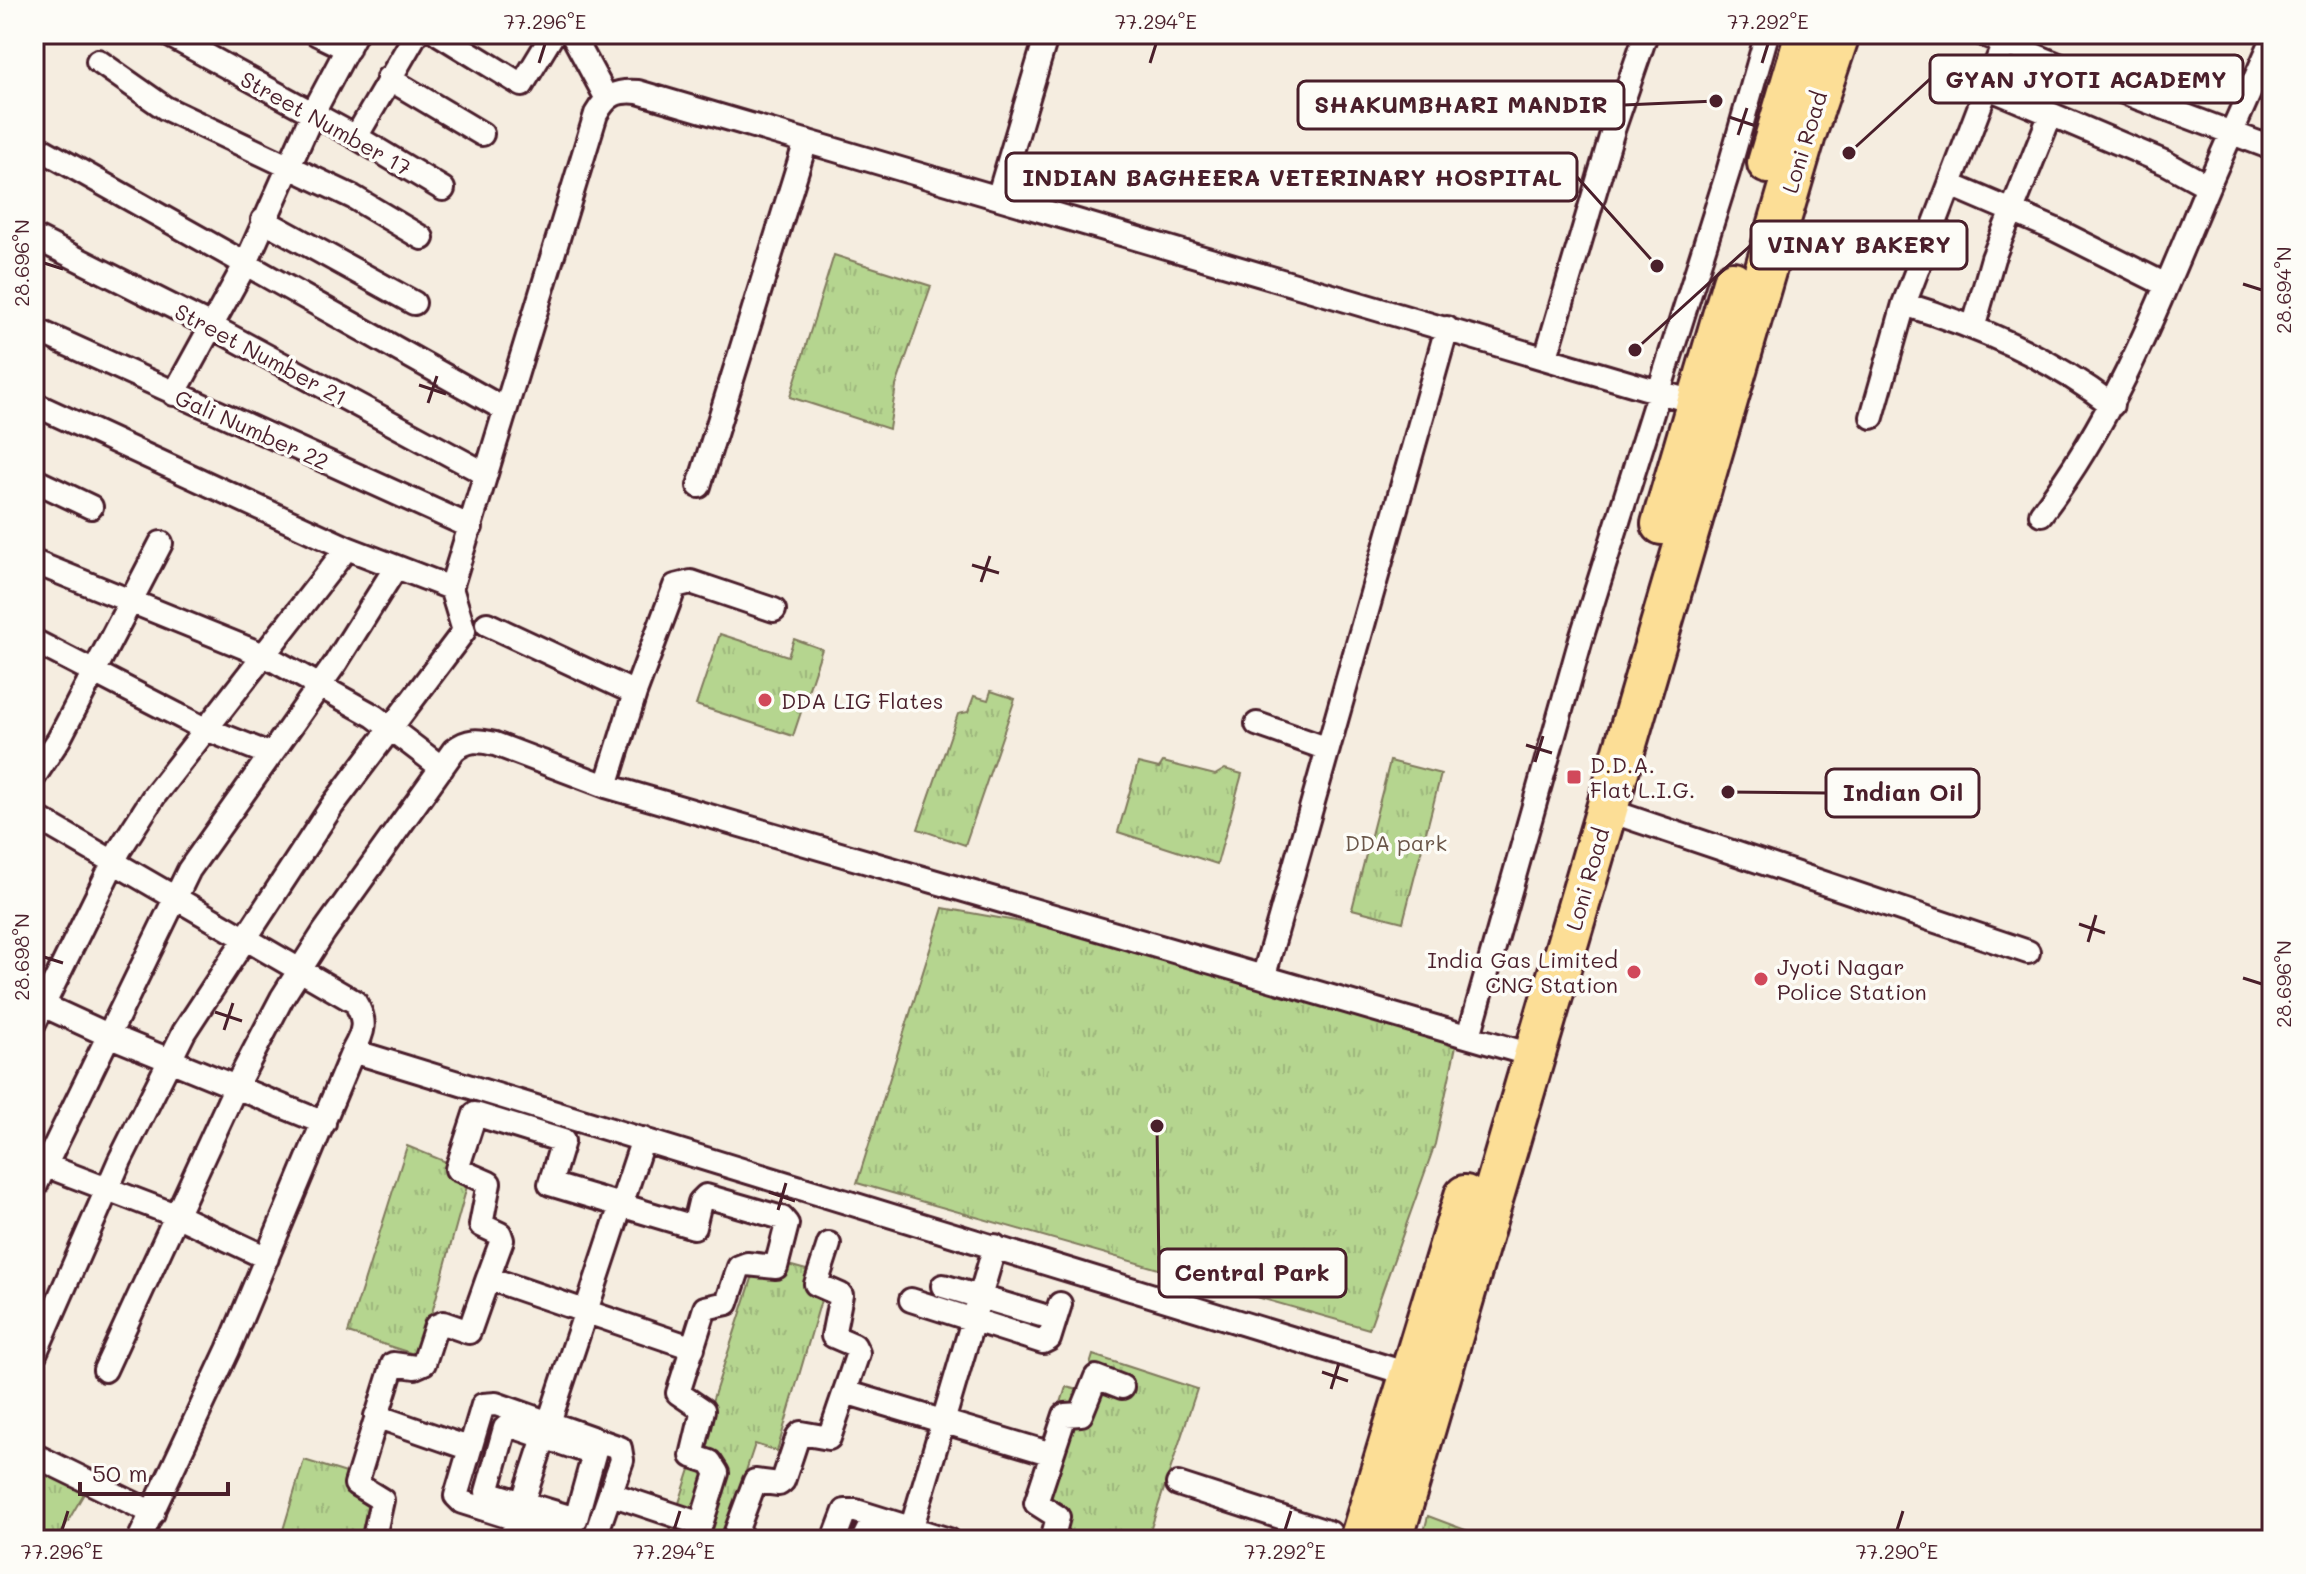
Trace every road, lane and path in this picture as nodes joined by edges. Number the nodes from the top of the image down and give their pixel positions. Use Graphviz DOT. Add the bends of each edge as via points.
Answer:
graph roads {
  1 [pos="317,34"];
  2 [pos="416,34"];
  3 [pos="439,34"];
  4 [pos="553,34"];
  5 [pos="572,34"];
  6 [pos="1047,34"];
  7 [pos="1646,34"];
  8 [pos="1767,34"];
  9 [pos="1806,34"];
  10 [pos="1839,34"];
  11 [pos="1983,34"];
  12 [pos="172,35"];
  13 [pos="2271,38"];
  14 [pos="352,42"];
  15 [pos="2004,43"];
  16 [pos="98,61"];
  17 [pos="388,78"];
  18 [pos="1989,88"];
  19 [pos="606,97"];
  20 [pos="312,115"];
  21 [pos="2050,116"];
  22 [pos="482,134"];
  23 [pos="2234,134"];
  24 [pos="356,137"];
  25 [pos="806,141"];
  26 [pos="34,145"];
  27 [pos="2272,148"];
  28 [pos="291,167"];
  29 [pos="1951,185"];
  30 [pos="2208,186"];
  31 [pos="443,189"];
  32 [pos="999,195"];
  33 [pos="2014,211"];
  34 [pos="263,220"];
  35 [pos="34,237"];
  36 [pos="422,238"];
  37 [pos="246,263"];
  38 [pos="2166,285"];
  39 [pos="414,303"];
  40 [pos="1904,304"];
  41 [pos="1974,325"];
  42 [pos="211,326"];
  43 [pos="1447,328"];
  44 [pos="34,329"];
  45 [pos="1546,357"];
  46 [pos="1659,391"];
  47 [pos="174,394"];
  48 [pos="34,404"];
  49 [pos="2112,405"];
  50 [pos="1711,407"];
  51 [pos="504,409"];
  52 [pos="1872,417"];
  53 [pos="486,474"];
  54 [pos="34,480"];
  55 [pos="699,486"];
  56 [pos="91,507"];
  57 [pos="2041,514"];
  58 [pos="471,527"];
  59 [pos="161,543"];
  60 [pos="347,548"];
  61 [pos="34,562"];
  62 [pos="396,567"];
  63 [pos="451,588"];
  64 [pos="131,603"];
  65 [pos="774,610"];
  66 [pos="487,624"];
  67 [pos="34,641"];
  68 [pos="266,656"];
  69 [pos="96,671"];
  70 [pos="320,685"];
  71 [pos="635,693"];
  72 [pos="1257,724"];
  73 [pos="207,729"];
  74 [pos="388,729"];
  75 [pos="1328,749"];
  76 [pos="269,754"];
  77 [pos="442,768"];
  78 [pos="34,777"];
  79 [pos="606,786"];
  80 [pos="1607,810"];
  81 [pos="34,816"];
  82 [pos="112,864"];
  83 [pos="175,899"];
  84 [pos="245,938"];
  85 [pos="2028,952"];
  86 [pos="299,971"];
  87 [pos="1264,975"];
  88 [pos="37,1010"];
  89 [pos="108,1035"];
  90 [pos="1469,1036"];
  91 [pos="353,1051"];
  92 [pos="1522,1052"];
  93 [pos="171,1058"];
  94 [pos="236,1086"];
  95 [pos="324,1123"];
  96 [pos="643,1139"];
  97 [pos="40,1163"];
  98 [pos="34,1189"];
  99 [pos="108,1189"];
  100 [pos="621,1206"];
  101 [pos="178,1216"];
  102 [pos="829,1244"];
  103 [pos="995,1246"];
  104 [pos="267,1258"];
  105 [pos="488,1278"];
  106 [pos="943,1286"];
  107 [pos="980,1297"];
  108 [pos="911,1300"];
  109 [pos="586,1311"];
  110 [pos="973,1319"];
  111 [pos="693,1348"];
  112 [pos="34,1356"];
  113 [pos="105,1370"];
  114 [pos="1424,1378"];
  115 [pos="1122,1387"];
  116 [pos="845,1392"];
  117 [pos="376,1416"];
  118 [pos="943,1423"];
  119 [pos="547,1429"];
  120 [pos="468,1448"];
  121 [pos="1052,1454"];
  122 [pos="34,1455"];
  123 [pos="1178,1484"];
  124 [pos="611,1494"];
  125 [pos="153,1513"];
  126 [pos="516,1521"];
  127 [pos="699,1532"];
  128 [pos="908,1536"];
  129 [pos="1345,1536"];
  130 [pos="738,1539"];
  131 [pos="139,1540"];
  132 [pos="377,1540"];
  133 [pos="583,1540"];
  134 [pos="594,1540"];
  135 [pos="834,1540"];
  136 [pos="863,1540"];
  137 [pos="949,1540"];
  138 [pos="1052,1540"];
  139 [pos="1392,1540"];
  1 -- 14 [label="street"];
  2 -- 17 [label="street"];
  3 -- 4 [label="street" via="522,85"];
  5 -- 19 [label="street"];
  6 -- 32 [label="street"];
  7 -- 45 [label="street"];
  8 -- 46 [label="street"];
  9 -- 50 [label="highway, Loni Road"];
  10 -- 50 [label="highway, Loni Road"];
  11 -- 15 [label="street"];
  12 -- 20 [label="street, Street Number 17"];
  13 -- 23 [label="street"];
  14 -- 20 [label="street"];
  15 -- 18 [label="street"];
  15 -- 23 [label="street"];
  16 -- 28 [label="street" via="165,108"];
  17 -- 22 [label="street"];
  17 -- 24 [label="street"];
  18 -- 21 [label="street"];
  18 -- 29 [label="street"];
  19 -- 25 [label="street" via="638,92"];
  19 -- 51 [label="street" via="596,114"];
  20 -- 24 [label="street, Street Number 17"];
  20 -- 28 [label="street"];
  21 -- 30 [label="street" via="2166,163"];
  21 -- 33 [label="street"];
  23 -- 27 [label="street"];
  23 -- 30 [label="street"];
  24 -- 31 [label="street, Street Number 17"];
  25 -- 32 [label="street"];
  25 -- 55 [label="street"];
  26 -- 37 [label="street"];
  28 -- 34 [label="street"];
  28 -- 36 [label="street"];
  29 -- 33 [label="street"];
  29 -- 40 [label="street"];
  30 -- 38 [label="street"];
  32 -- 43 [label="street"];
  33 -- 38 [label="street"];
  33 -- 41 [label="street" via="1993,258"];
  34 -- 37 [label="street"];
  34 -- 39 [label="street"];
  35 -- 42 [label="street, Street Number 21"];
  37 -- 42 [label="street"];
  37 -- 51 [label="street"];
  38 -- 49 [label="street"];
  40 -- 41 [label="street"];
  40 -- 52 [label="street"];
  41 -- 49 [label="street" via="2072,374"];
  42 -- 47 [label="street"];
  42 -- 53 [label="street, Street Number 21"];
  43 -- 45 [label="street"];
  43 -- 75 [label="street"];
  44 -- 47 [label="street, Gali Number 22"];
  45 -- 46 [label="street"];
  46 -- 50 [label="street"];
  46 -- 90 [label="street" via="1581,639"];
  47 -- 58 [label="street, Gali Number 22"];
  48 -- 60 [label="street"];
  49 -- 57 [label="street" via="2077,467"];
  50 -- 80 [label="highway, Loni Road"];
  50 -- 92 [label="highway, Loni Road"];
  51 -- 53 [label="street"];
  53 -- 58 [label="street"];
  54 -- 56 [label="street"];
  58 -- 63 [label="street"];
  59 -- 64 [label="street"];
  60 -- 62 [label="street"];
  60 -- 68 [label="street"];
  61 -- 64 [label="street"];
  62 -- 63 [label="street"];
  62 -- 70 [label="street"];
  63 -- 74 [label="street" via="464,631"];
  64 -- 68 [label="street"];
  64 -- 69 [label="street"];
  65 -- 71 [label="street" via="691,582 675,586"];
  66 -- 71 [label="street"];
  67 -- 69 [label="street"];
  68 -- 70 [label="street"];
  68 -- 73 [label="street"];
  69 -- 73 [label="street"];
  69 -- 78 [label="street"];
  70 -- 74 [label="street"];
  70 -- 76 [label="street"];
  71 -- 79 [label="street"];
  72 -- 75 [label="street"];
  73 -- 76 [label="street"];
  73 -- 82 [label="street" via="154,796"];
  74 -- 77 [label="street"];
  74 -- 84 [label="street"];
  75 -- 87 [label="street"];
  76 -- 83 [label="street" via="189,870"];
  77 -- 79 [label="street" via="464,742 479,740"];
  77 -- 86 [label="street"];
  79 -- 87 [label="street"];
  80 -- 85 [label="street"];
  80 -- 92 [label="highway, Loni Road"];
  81 -- 82 [label="street"];
  82 -- 83 [label="street"];
  82 -- 88 [label="street"];
  83 -- 84 [label="street"];
  83 -- 89 [label="street"];
  84 -- 86 [label="street"];
  84 -- 93 [label="street"];
  86 -- 91 [label="street" via="355,1002 364,1017"];
  86 -- 94 [label="street"];
  87 -- 90 [label="street"];
  88 -- 89 [label="street"];
  89 -- 93 [label="street"];
  89 -- 97 [label="street"];
  90 -- 92 [label="street"];
  91 -- 95 [label="street"];
  91 -- 96 [label="street"];
  92 -- 114 [label="highway, Loni Road"];
  93 -- 94 [label="street"];
  93 -- 99 [label="street"];
  94 -- 95 [label="street"];
  94 -- 101 [label="street"];
  95 -- 104 [label="street"];
  96 -- 100 [label="street"];
  96 -- 103 [label="street"];
  97 -- 98 [label="street"];
  97 -- 99 [label="street"];
  99 -- 101 [label="street"];
  99 -- 112 [label="street"];
  100 -- 105 [label="street" via="550,1184 561,1140 475,1114 457,1169 489,1183 481,1225 502,1240"];
  100 -- 109 [label="street"];
  100 -- 111 [label="street" via="694,1227 706,1196 782,1218 787,1224 776,1267 739,1267 727,1303 705,1308"];
  101 -- 104 [label="street"];
  101 -- 113 [label="street"];
  102 -- 116 [label="street" via="816,1284 841,1295 833,1336 858,1349"];
  103 -- 107 [label="street"];
  103 -- 114 [label="street"];
  104 -- 125 [label="street"];
  105 -- 109 [label="street"];
  105 -- 117 [label="street" via="469,1332 443,1323 436,1326 424,1363 393,1364"];
  106 -- 107 [label="street"];
  107 -- 110 [label="street"];
  107 -- 110 [label="street" via="1050,1310 1049,1339 1043,1342"];
  108 -- 110 [label="street"];
  109 -- 111 [label="street"];
  109 -- 119 [label="street"];
  110 -- 118 [label="street"];
  111 -- 127 [label="street" via="678,1393 703,1410 692,1456 710,1462 717,1473"];
  114 -- 129 [label="highway, Loni Road"];
  114 -- 139 [label="highway, Loni Road"];
  115 -- 121 [label="street" via="1096,1377 1081,1414 1065,1415"];
  116 -- 118 [label="street"];
  116 -- 130 [label="street" via="829,1438 801,1433 783,1481 755,1481"];
  117 -- 120 [label="street"];
  117 -- 132 [label="street" via="356,1484 382,1500"];
  118 -- 121 [label="street"];
  118 -- 128 [label="street"];
  119 -- 120 [label="street" via="488,1403"];
  119 -- 124 [label="street" via="620,1448 622,1460"];
  119 -- 126 [label="street"];
  119 -- 126 [label="street" via="505,1428 486,1489"];
  119 -- 126 [label="street" via="594,1454 578,1515 572,1520"];
  120 -- 126 [label="street" via="456,1496"];
  121 -- 138 [label="street" via="1036,1503 1058,1517"];
  122 -- 125 [label="street"];
  123 -- 129 [label="street"];
  124 -- 127 [label="street"];
  124 -- 134 [label="street"];
  125 -- 131 [label="street"];
  126 -- 133 [label="street"];
  128 -- 135 [label="street" via="870,1514 845,1511"];
  128 -- 136 [label="street" via="868,1530"];
  128 -- 137 [label="street"];
}
